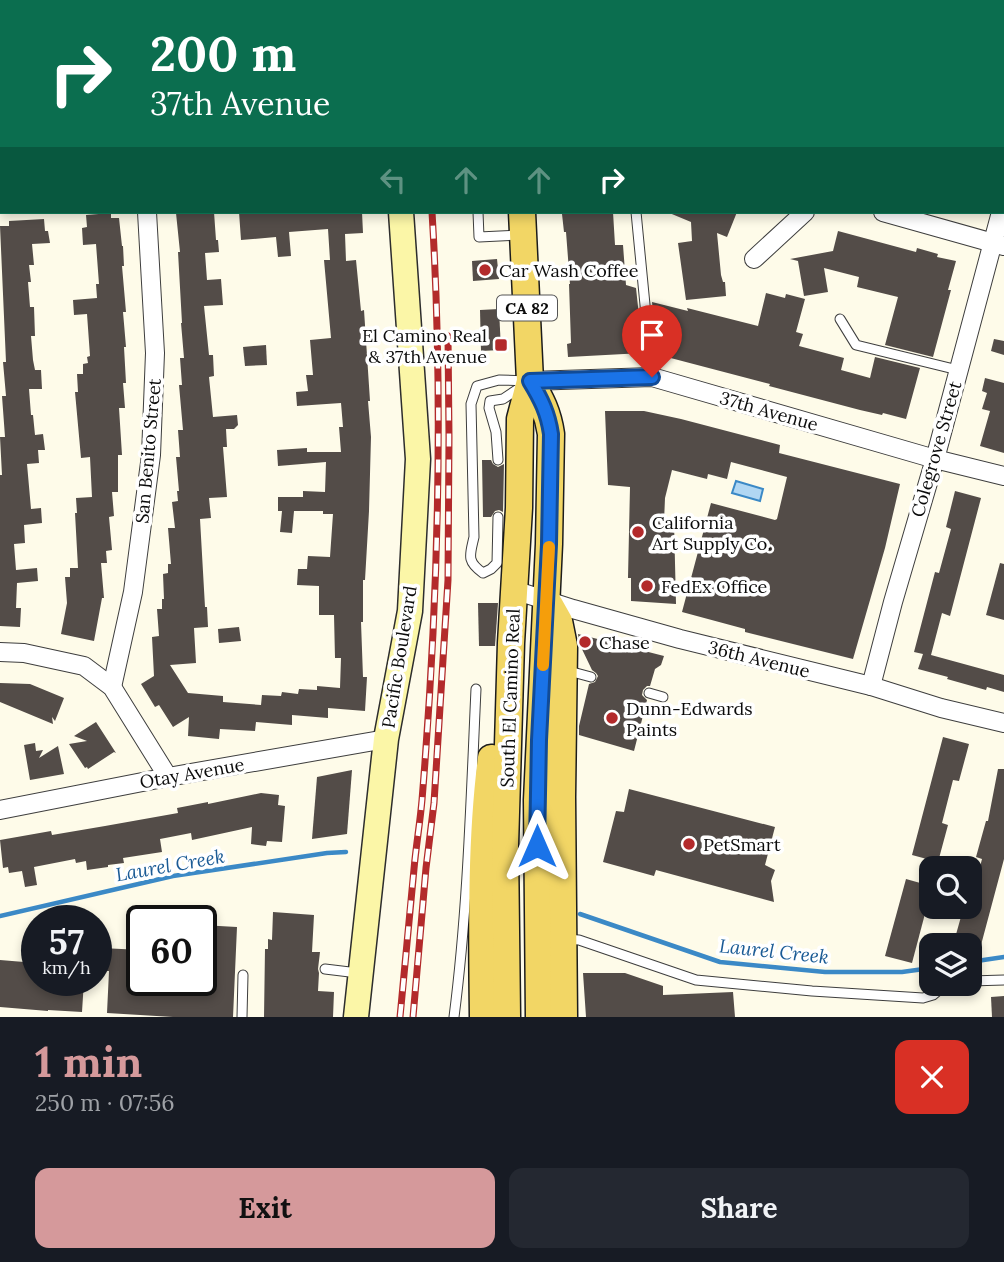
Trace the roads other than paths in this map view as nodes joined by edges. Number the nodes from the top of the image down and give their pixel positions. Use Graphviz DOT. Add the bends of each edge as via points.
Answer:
graph roads {
  1 [pos="147,214"];
  2 [pos="401,214"];
  3 [pos="478,214"];
  4 [pos="636,214"];
  5 [pos="803,214"];
  6 [pos="890,214"];
  7 [pos="1001,214"];
  8 [pos="523,223"];
  9 [pos="998,244"];
  10 [pos="754,259"];
  11 [pos="840,319"];
  12 [pos="958,370"];
  13 [pos="652,377"];
  14 [pos="530,381"];
  15 [pos="934,458"];
  16 [pos="498,460"];
  17 [pos="1004,476"];
  18 [pos="498,517"];
  19 [pos="514,590"];
  20 [pos="547,601"];
  21 [pos="511,643"];
  22 [pos="0,652"];
  23 [pos="564,670"];
  24 [pos="591,677"];
  25 [pos="871,686"];
  26 [pos="112,687"];
  27 [pos="476,689"];
  28 [pos="649,693"];
  29 [pos="663,697"];
  30 [pos="1004,723"];
  31 [pos="386,739"];
  32 [pos="168,776"];
  33 [pos="0,810"];
  34 [pos="563,939"];
  35 [pos="325,969"];
  36 [pos="360,973"];
  37 [pos="243,975"];
  38 [pos="1004,980"];
  39 [pos="982,981"];
  40 [pos="930,996"];
  41 [pos="242,1017"];
  42 [pos="356,1017"];
  43 [pos="454,1017"];
  44 [pos="483,1017"];
  45 [pos="507,1017"];
  46 [pos="539,1017"];
  47 [pos="564,1017"];
  1 -- 26 [label="street, San Benito Street" via="155,353 151,455 134,592"];
  2 -- 31 [label="street, Pacific Boulevard" via="418,459 410,611"];
  3 -- 8 [label="lane" via="479,237"];
  4 -- 13 [label="lane"];
  5 -- 10 [label="street"];
  6 -- 9 [label="street"];
  7 -- 9 [label="street, Colegrove Street"];
  8 -- 14 [label="main road, South El Camino Real / CA 82"];
  9 -- 12 [label="street, Colegrove Street"];
  11 -- 12 [label="lane" via="856,345"];
  12 -- 15 [label="street, Colegrove Street"];
  13 -- 14 [label="street, 37th Avenue"];
  13 -- 15 [label="street, 37th Avenue"];
  14 -- 16 [label="lane" via="503,399 490,401"];
  14 -- 18 [label="lane" via="499,380 477,386 471,404 474,537 470,557 483,573 497,563"];
  14 -- 19 [label="main road, South El Camino Real / CA 82" via="520,419"];
  14 -- 20 [label="main road, South El Camino Real / CA 82" via="544,404 551,434"];
  15 -- 17 [label="street, 37th Avenue"];
  15 -- 25 [label="street, Colegrove Street"];
  19 -- 20 [label="street, 36th Avenue"];
  19 -- 21 [label="main road, South El Camino Real / CA 82"];
  20 -- 23 [label="main road" via="562,632"];
  20 -- 25 [label="street, 36th Avenue" via="723,651"];
  20 -- 46 [label="main road, South El Camino Real / CA 82" via="537,800"];
  21 -- 44 [label="main road" via="487,798"];
  21 -- 45 [label="main road, South El Camino Real / CA 82" via="505,846"];
  22 -- 26 [label="street" via="84,666"];
  23 -- 24 [label="lane"];
  23 -- 34 [label="main road"];
  25 -- 30 [label="street, 36th Avenue"];
  26 -- 32 [label="street"];
  27 -- 43 [label="lane"];
  28 -- 29 [label="lane"];
  31 -- 32 [label="street, Otay Avenue"];
  31 -- 36 [label="street, Pacific Boulevard"];
  32 -- 33 [label="street, Otay Avenue"];
  34 -- 40 [label="lane" via="579,940 696,980"];
  34 -- 47 [label="main road"];
  35 -- 36 [label="lane"];
  36 -- 42 [label="street, Pacific Boulevard"];
  37 -- 41 [label="lane"];
  38 -- 39 [label="lane"];
}
